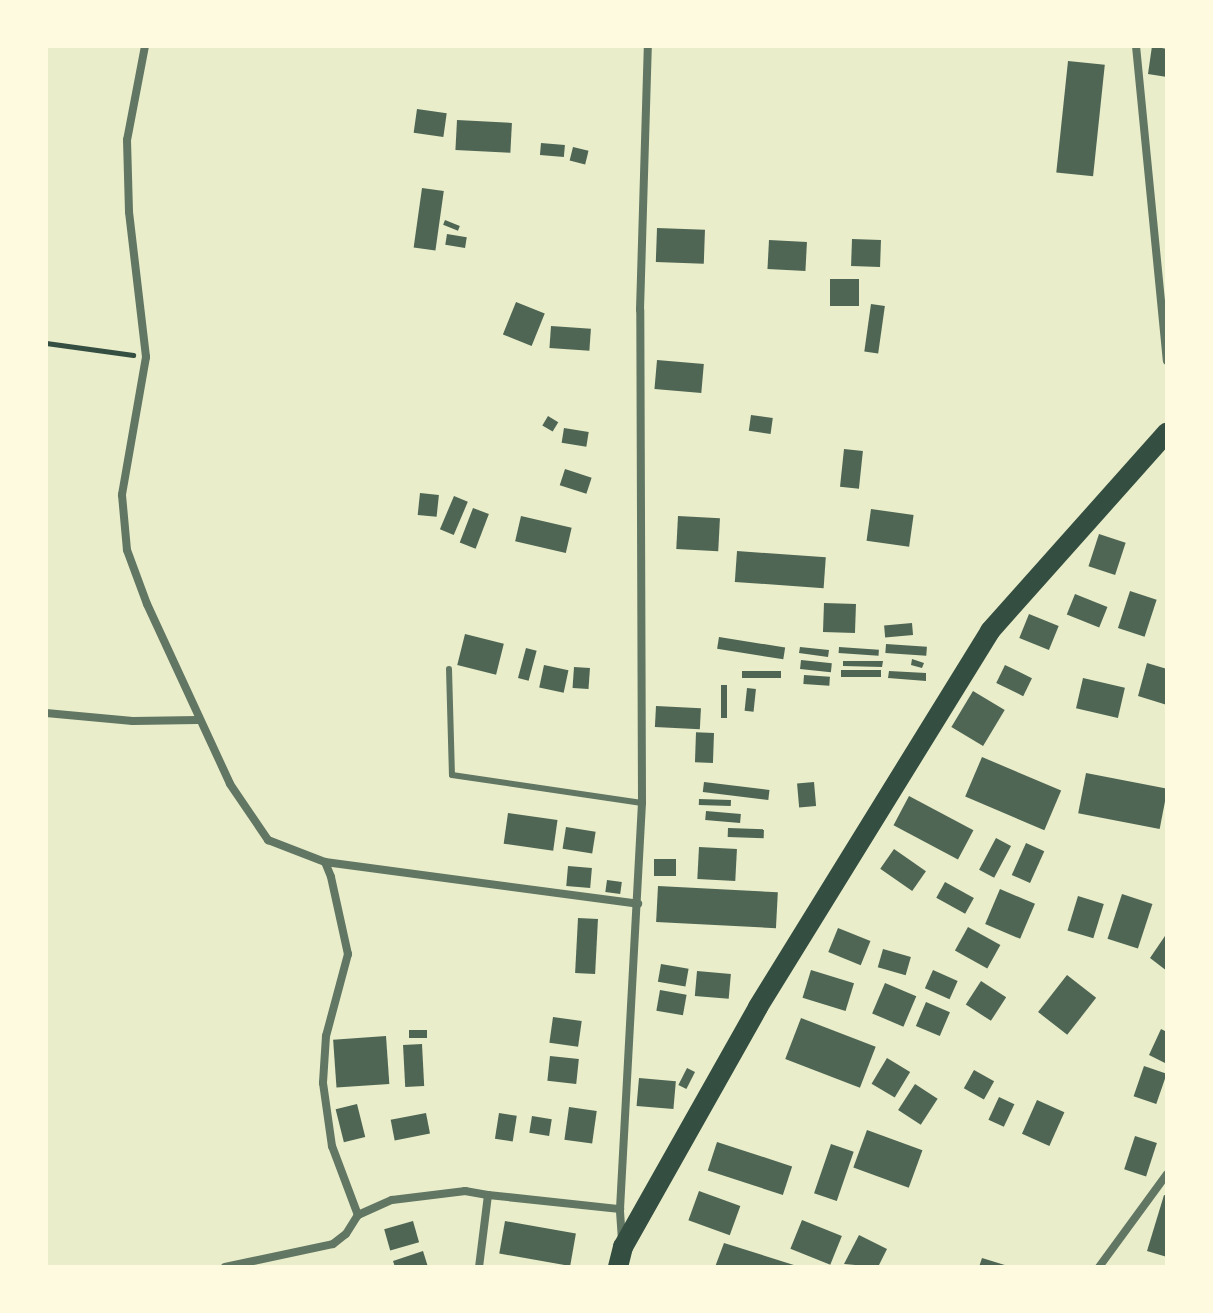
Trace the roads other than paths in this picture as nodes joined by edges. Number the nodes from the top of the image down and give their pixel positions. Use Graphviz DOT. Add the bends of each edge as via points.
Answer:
graph roads {
  1 [pos="145,46"];
  2 [pos="648,46"];
  3 [pos="1136,46"];
  4 [pos="1167,360"];
  5 [pos="1166,440"];
  6 [pos="449,669"];
  7 [pos="46,713"];
  8 [pos="198,720"];
  9 [pos="642,803"];
  10 [pos="325,862"];
  11 [pos="638,904"];
  12 [pos="1167,1174"];
  13 [pos="488,1195"];
  14 [pos="620,1209"];
  15 [pos="358,1215"];
  16 [pos="620,1257"];
  17 [pos="225,1267"];
  18 [pos="479,1267"];
  19 [pos="1099,1267"];
  1 -- 8 [label="street" via="127,140 129,212 146,357 122,495 127,550"];
  2 -- 9 [label="street" via="640,310"];
  3 -- 4 [label="street"];
  5 -- 16 [label="main road" via="990,631 758,1007"];
  6 -- 9 [label="lane" via="452,775"];
  7 -- 8 [label="street"];
  8 -- 10 [label="street" via="230,784 268,840"];
  9 -- 11 [label="street"];
  10 -- 11 [label="street"];
  10 -- 15 [label="street" via="348,954 326,1036 324,1094 332,1146"];
  11 -- 14 [label="street"];
  12 -- 19 [label="street"];
  13 -- 14 [label="street"];
  13 -- 15 [label="street" via="465,1191 392,1200"];
  13 -- 18 [label="street"];
  14 -- 16 [label="street"];
  15 -- 17 [label="street" via="333,1244"];
}
